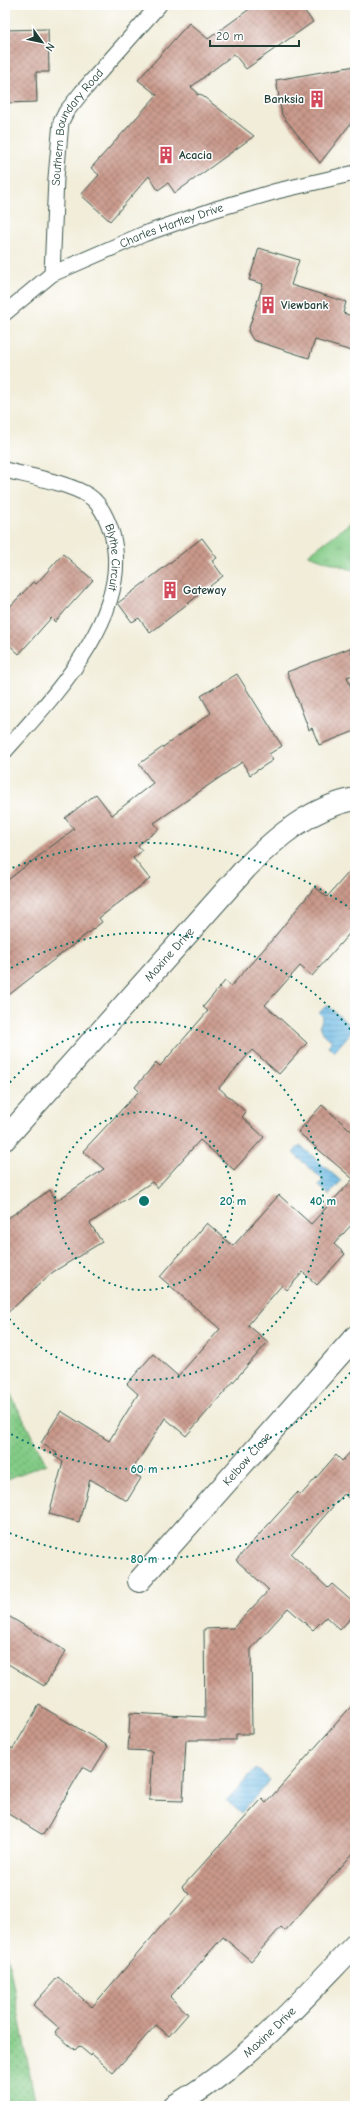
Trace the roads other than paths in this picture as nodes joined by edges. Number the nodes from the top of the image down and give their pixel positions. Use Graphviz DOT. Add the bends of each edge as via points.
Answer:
graph roads {
  1 [pos="159,5"];
  2 [pos="355,173"];
  3 [pos="52,274"];
  4 [pos="5,314"];
  5 [pos="5,470"];
  6 [pos="5,751"];
  7 [pos="355,799"];
  8 [pos="5,1139"];
  9 [pos="355,1337"];
  10 [pos="139,1581"];
  11 [pos="355,1945"];
  12 [pos="174,2106"];
  1 -- 3 [label="lane, Southern Boundary Road" via="82,92 61,122"];
  2 -- 3 [label="lane, Charles Hartley Drive" via="285,189 216,209 144,234"];
  3 -- 4 [label="lane, Charles Hartley Drive"];
  5 -- 6 [label="lane, Blythe Circuit" via="90,496 109,524 116,562 113,584 95,636 65,683"];
  7 -- 8 [label="street, Maxine Drive" via="292,826 268,846"];
  9 -- 10 [label="street, Kelbow Close"];
  11 -- 12 [label="street, Maxine Drive" via="239,2060"];
}
